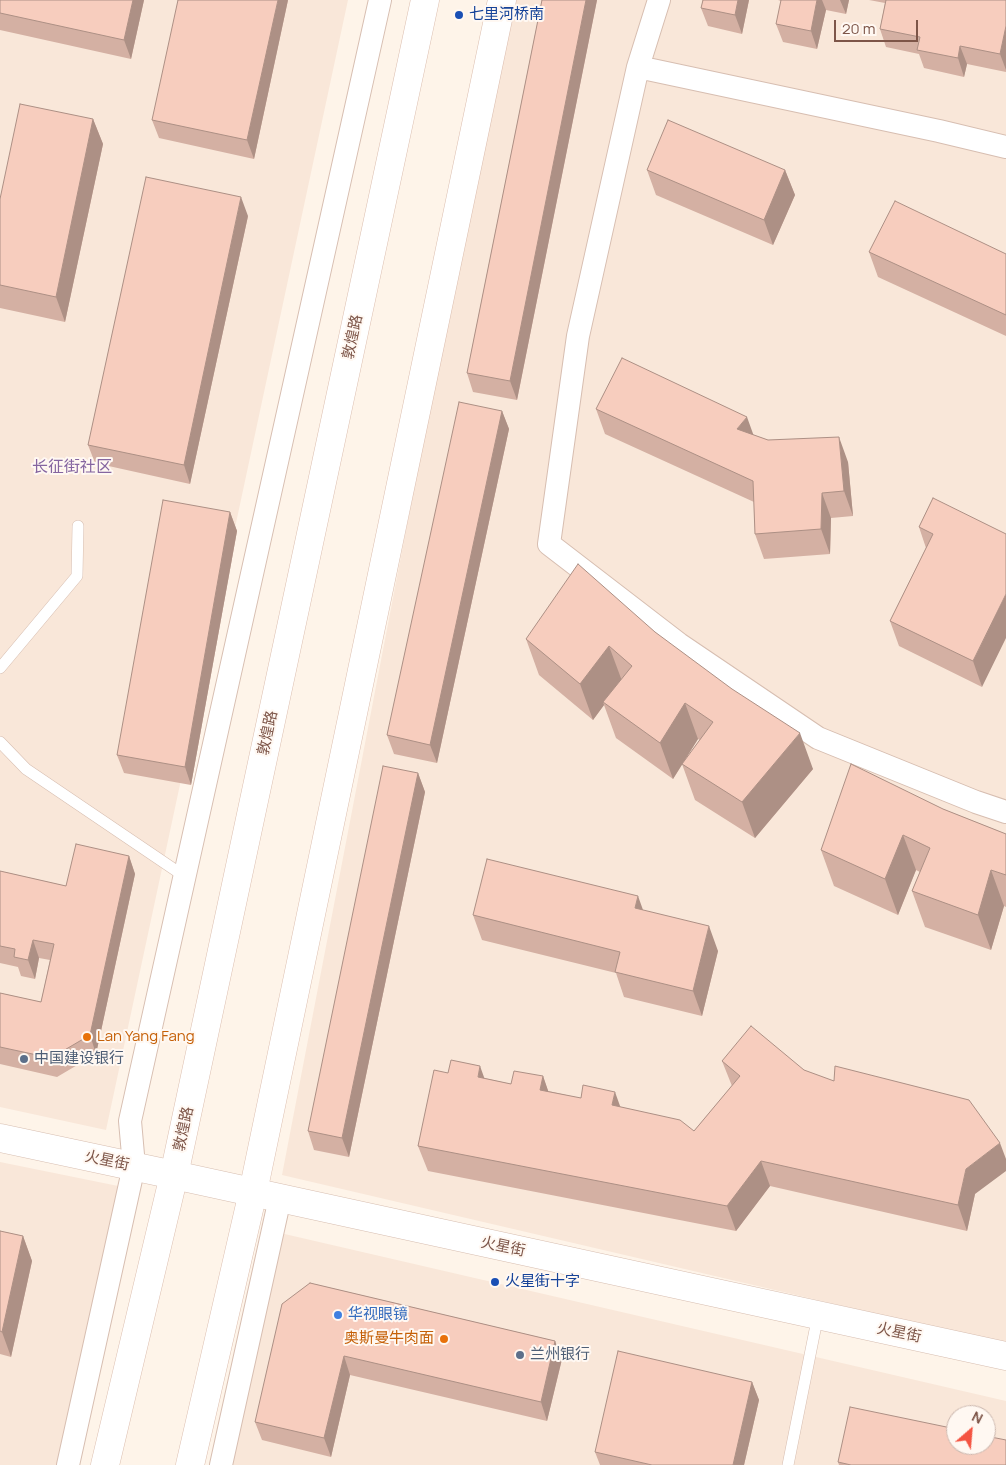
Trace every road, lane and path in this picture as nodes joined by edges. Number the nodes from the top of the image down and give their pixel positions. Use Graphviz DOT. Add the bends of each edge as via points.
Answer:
graph roads {
  1 [pos="380,0"];
  2 [pos="425,0"];
  3 [pos="502,0"];
  4 [pos="659,0"];
  5 [pos="638,67"];
  6 [pos="1006,147"];
  7 [pos="78,526"];
  8 [pos="0,668"];
  9 [pos="0,742"];
  10 [pos="1006,812"];
  11 [pos="184,876"];
  12 [pos="0,1138"];
  13 [pos="134,1166"];
  14 [pos="174,1175"];
  15 [pos="253,1192"];
  16 [pos="280,1198"];
  17 [pos="818,1315"];
  18 [pos="1006,1356"];
  19 [pos="68,1465"];
  20 [pos="105,1465"];
  21 [pos="190,1465"];
  22 [pos="221,1465"];
  23 [pos="788,1465"];
  1 -- 11 [label="street"];
  2 -- 14 [label="main road, 敦煌路"];
  3 -- 15 [label="main road"];
  4 -- 5 [label="street"];
  5 -- 6 [label="street"];
  5 -- 10 [label="street" via="578,336 550,544 679,644 818,738"];
  7 -- 8 [label="lane" via="77,576"];
  9 -- 11 [label="lane" via="26,769"];
  11 -- 13 [label="street" via="130,1121"];
  12 -- 13 [label="main road, 火星街"];
  13 -- 14 [label="main road, 火星街"];
  13 -- 19 [label="street"];
  14 -- 15 [label="main road, 火星街"];
  14 -- 20 [label="main road, 敦煌路"];
  15 -- 16 [label="main road, 火星街"];
  15 -- 21 [label="main road"];
  16 -- 17 [label="main road, 火星街"];
  16 -- 22 [label="street"];
  17 -- 18 [label="main road, 火星街"];
  17 -- 23 [label="lane"];
}
